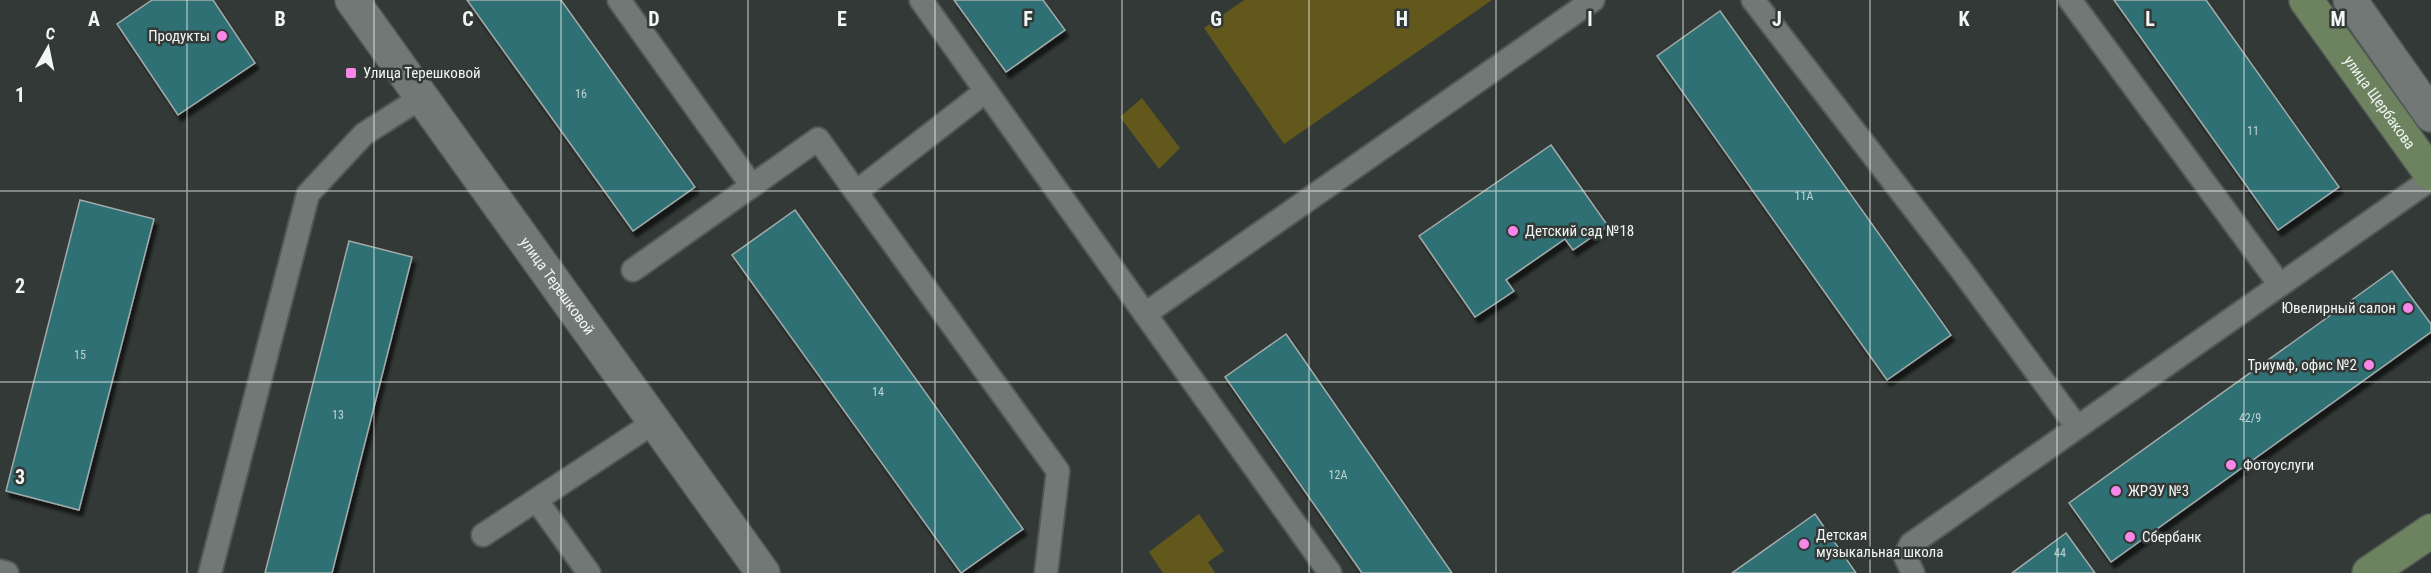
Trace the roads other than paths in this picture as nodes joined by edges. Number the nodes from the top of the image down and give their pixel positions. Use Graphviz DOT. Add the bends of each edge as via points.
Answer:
graph roads {
  1 [pos="352,0"];
  2 [pos="619,0"];
  3 [pos="921,0"];
  4 [pos="1593,0"];
  5 [pos="1753,0"];
  6 [pos="2070,0"];
  7 [pos="2306,0"];
  8 [pos="2350,0"];
  9 [pos="986,91"];
  10 [pos="422,98"];
  11 [pos="2431,115"];
  12 [pos="2431,176"];
  13 [pos="752,186"];
  14 [pos="856,192"];
  15 [pos="633,270"];
  16 [pos="2280,285"];
  17 [pos="1145,314"];
  18 [pos="656,421"];
  19 [pos="2077,427"];
  20 [pos="537,501"];
  21 [pos="2431,531"];
  22 [pos="483,535"];
  23 [pos="0,571"];
  24 [pos="7,573"];
  25 [pos="210,573"];
  26 [pos="589,573"];
  27 [pos="763,573"];
  28 [pos="1046,573"];
  29 [pos="1330,573"];
  30 [pos="1913,573"];
  31 [pos="2369,573"];
  1 -- 10 [label="street, улица Терешковой"];
  2 -- 13 [label="lane"];
  3 -- 9 [label="lane"];
  4 -- 17 [label="lane"];
  5 -- 19 [label="lane"];
  6 -- 16 [label="lane"];
  7 -- 12 [label="street, улица Щербакова"];
  8 -- 11 [label="street"];
  9 -- 14 [label="lane"];
  9 -- 17 [label="lane"];
  10 -- 18 [label="street, улица Терешковой"];
  10 -- 25 [label="lane" via="364,134 308,194"];
  12 -- 16 [label="lane"];
  13 -- 14 [label="lane" via="818,139"];
  13 -- 15 [label="lane"];
  14 -- 28 [label="lane" via="1058,471"];
  16 -- 19 [label="lane"];
  17 -- 29 [label="lane"];
  18 -- 20 [label="lane"];
  18 -- 27 [label="street, улица Терешковой"];
  19 -- 30 [label="lane" via="1911,544 1905,556"];
  20 -- 22 [label="lane"];
  20 -- 26 [label="lane"];
  21 -- 31 [label="street"];
  23 -- 24 [label="lane"];
}
